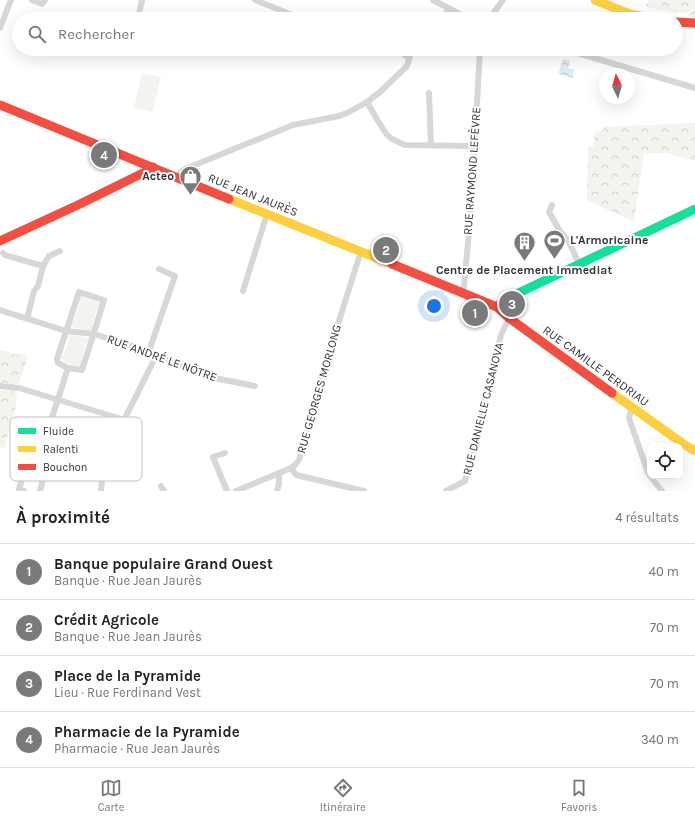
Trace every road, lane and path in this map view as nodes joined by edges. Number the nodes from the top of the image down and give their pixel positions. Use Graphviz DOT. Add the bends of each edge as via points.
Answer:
graph roads {
  1 [pos="11,0"];
  2 [pos="32,0"];
  3 [pos="45,0"];
  4 [pos="142,0"];
  5 [pos="255,0"];
  6 [pos="433,0"];
  7 [pos="503,0"];
  8 [pos="595,0"];
  9 [pos="450,9"];
  10 [pos="139,12"];
  11 [pos="285,12"];
  12 [pos="447,12"];
  13 [pos="456,12"];
  14 [pos="494,12"];
  15 [pos="625,12"];
  16 [pos="683,22"];
  17 [pos="695,23"];
  18 [pos="0,28"];
  19 [pos="406,56"];
  20 [pos="480,56"];
  21 [pos="588,56"];
  22 [pos="409,57"];
  23 [pos="695,88"];
  24 [pos="429,93"];
  25 [pos="367,102"];
  26 [pos="0,105"];
  27 [pos="431,146"];
  28 [pos="474,146"];
  29 [pos="153,167"];
  30 [pos="178,177"];
  31 [pos="552,205"];
  32 [pos="695,208"];
  33 [pos="267,214"];
  34 [pos="0,241"];
  35 [pos="60,250"];
  36 [pos="361,251"];
  37 [pos="2,253"];
  38 [pos="580,264"];
  39 [pos="44,266"];
  40 [pos="159,269"];
  41 [pos="243,291"];
  42 [pos="462,292"];
  43 [pos="497,307"];
  44 [pos="0,310"];
  45 [pos="27,318"];
  46 [pos="510,318"];
  47 [pos="66,331"];
  48 [pos="94,334"];
  49 [pos="149,351"];
  50 [pos="157,354"];
  51 [pos="68,368"];
  52 [pos="0,386"];
  53 [pos="255,386"];
  54 [pos="58,400"];
  55 [pos="632,406"];
  56 [pos="52,417"];
  57 [pos="114,417"];
  58 [pos="126,417"];
  59 [pos="682,443"];
  60 [pos="683,443"];
  61 [pos="683,444"];
  62 [pos="695,446"];
  63 [pos="695,451"];
  64 [pos="225,453"];
  65 [pos="291,468"];
  66 [pos="647,470"];
  67 [pos="279,473"];
  68 [pos="652,479"];
  69 [pos="22,481"];
  70 [pos="43,481"];
  71 [pos="102,481"];
  72 [pos="24,491"];
  73 [pos="40,491"];
  74 [pos="101,491"];
  75 [pos="227,491"];
  76 [pos="236,491"];
  77 [pos="277,491"];
  78 [pos="364,491"];
  79 [pos="446,491"];
  80 [pos="662,491"];
  1 -- 18 [label="street"];
  2 -- 3 [label="street" via="42,4"];
  4 -- 10 [label="street"];
  5 -- 11 [label="street"];
  6 -- 9 [label="street"];
  7 -- 14 [label="street"];
  8 -- 15 [label="main road"];
  9 -- 12 [label="street"];
  9 -- 13 [label="street"];
  16 -- 17 [label="main road"];
  19 -- 22 [label="street"];
  20 -- 28 [label="street, RUE RAYMOND LEFÈVRE"];
  21 -- 23 [label="street"];
  22 -- 25 [label="street" via="407,66"];
  24 -- 27 [label="street"];
  25 -- 27 [label="street" via="392,139 405,145"];
  25 -- 30 [label="street" via="339,116 293,125 245,144 185,169"];
  26 -- 29 [label="main road, RUE JEAN JAURÈS"];
  27 -- 28 [label="street"];
  28 -- 42 [label="street, RUE RAYMOND LEFÈVRE"];
  29 -- 30 [label="main road, RUE JEAN JAURÈS"];
  29 -- 34 [label="main road" via="116,188"];
  30 -- 33 [label="main road, RUE JEAN JAURÈS"];
  31 -- 38 [label="street" via="549,212"];
  32 -- 38 [label="main road"];
  33 -- 36 [label="main road, RUE JEAN JAURÈS"];
  33 -- 41 [label="street"];
  35 -- 39 [label="street" via="49,256"];
  36 -- 42 [label="main road, RUE JEAN JAURÈS"];
  36 -- 65 [label="street, RUE GEORGES MORLONG" via="317,391 299,460"];
  37 -- 39 [label="street"];
  38 -- 43 [label="main road" via="504,300"];
  39 -- 45 [label="street"];
  40 -- 49 [label="street" via="175,276"];
  42 -- 43 [label="main road, RUE JEAN JAURÈS"];
  43 -- 46 [label="main road, RUE CAMILLE PERDRIAU"];
  44 -- 45 [label="street, RUE ANDRÉ LE NÔTRE"];
  45 -- 47 [label="street, RUE ANDRÉ LE NÔTRE"];
  46 -- 55 [label="main road, RUE CAMILLE PERDRIAU"];
  46 -- 79 [label="street, RUE DANIELLE CASANOVA" via="501,335 465,482"];
  47 -- 48 [label="street, RUE ANDRÉ LE NÔTRE"];
  47 -- 48 [label="street" via="79,292 104,300"];
  47 -- 51 [label="street" via="57,359 58,363"];
  48 -- 49 [label="street, RUE ANDRÉ LE NÔTRE"];
  48 -- 51 [label="street" via="82,370"];
  49 -- 50 [label="street, RUE ANDRÉ LE NÔTRE"];
  50 -- 53 [label="street, RUE ANDRÉ LE NÔTRE" via="204,376"];
  50 -- 58 [label="street"];
  51 -- 54 [label="street"];
  52 -- 54 [label="street" via="19,388"];
  54 -- 56 [label="street"];
  54 -- 57 [label="street"];
  55 -- 59 [label="main road, RUE CAMILLE PERDRIAU"];
  55 -- 66 [label="street" via="629,418"];
  60 -- 62 [label="main road, RUE CAMILLE PERDRIAU"];
  61 -- 63 [label="main road, RUE CAMILLE PERDRIAU"];
  64 -- 75 [label="street" via="213,457"];
  65 -- 67 [label="street, RUE GEORGES MORLONG"];
  65 -- 78 [label="street" via="296,474"];
  67 -- 76 [label="street, RUE GEORGES MORLONG"];
  67 -- 77 [label="street"];
  68 -- 80 [label="street"];
  69 -- 72 [label="street" via="19,489"];
  70 -- 73 [label="street"];
  71 -- 74 [label="street"];
}
